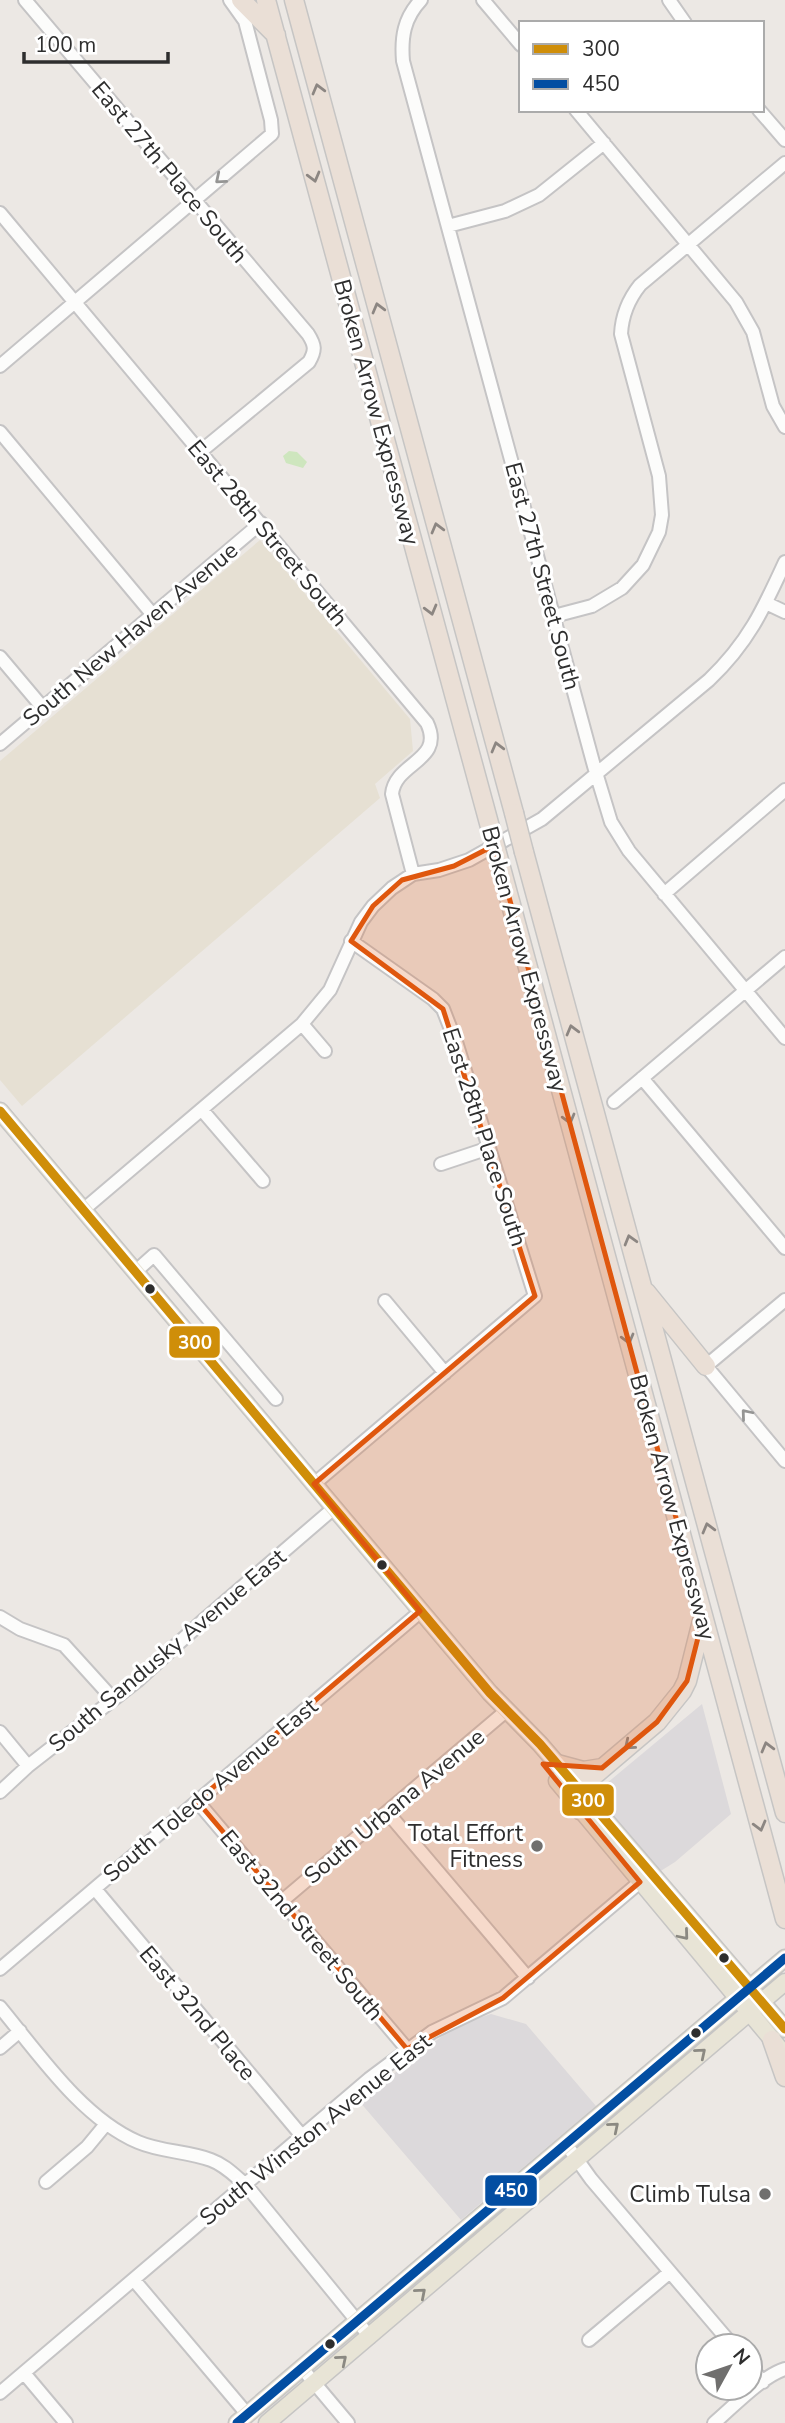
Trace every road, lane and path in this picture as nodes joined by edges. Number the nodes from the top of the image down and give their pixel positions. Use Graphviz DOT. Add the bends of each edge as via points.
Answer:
graph roads {
  1 [pos="25,0"];
  2 [pos="230,0"];
  3 [pos="241,0"];
  4 [pos="266,0"];
  5 [pos="294,0"];
  6 [pos="421,0"];
  7 [pos="483,0"];
  8 [pos="669,0"];
  9 [pos="684,21"];
  10 [pos="276,35"];
  11 [pos="519,43"];
  12 [pos="578,112"];
  13 [pos="761,112"];
  14 [pos="785,140"];
  15 [pos="604,143"];
  16 [pos="785,163"];
  17 [pos="195,201"];
  18 [pos="0,213"];
  19 [pos="448,226"];
  20 [pos="688,244"];
  21 [pos="75,302"];
  22 [pos="0,366"];
  23 [pos="785,426"];
  24 [pos="0,432"];
  25 [pos="201,452"];
  26 [pos="261,523"];
  27 [pos="785,562"];
  28 [pos="766,603"];
  29 [pos="785,612"];
  30 [pos="153,615"];
  31 [pos="555,616"];
  32 [pos="0,657"];
  33 [pos="43,708"];
  34 [pos="0,744"];
  35 [pos="596,775"];
  36 [pos="785,790"];
  37 [pos="413,874"];
  38 [pos="664,894"];
  39 [pos="351,941"];
  40 [pos="785,957"];
  41 [pos="745,991"];
  42 [pos="302,1024"];
  43 [pos="785,1038"];
  44 [pos="325,1051"];
  45 [pos="642,1078"];
  46 [pos="614,1102"];
  47 [pos="202,1110"];
  48 [pos="0,1111"];
  49 [pos="489,1148"];
  50 [pos="441,1164"];
  51 [pos="262,1181"];
  52 [pos="83,1210"];
  53 [pos="785,1248"];
  54 [pos="135,1272"];
  55 [pos="644,1290"];
  56 [pos="785,1300"];
  57 [pos="385,1301"];
  58 [pos="706,1366"];
  59 [pos="445,1373"];
  60 [pos="276,1399"];
  61 [pos="785,1461"];
  62 [pos="314,1484"];
  63 [pos="334,1508"];
  64 [pos="420,1612"];
  65 [pos="0,1616"];
  66 [pos="703,1618"];
  67 [pos="113,1699"];
  68 [pos="506,1712"];
  69 [pos="0,1732"];
  70 [pos="556,1764"];
  71 [pos="28,1766"];
  72 [pos="601,1768"];
  73 [pos="0,1792"];
  74 [pos="198,1801"];
  75 [pos="581,1802"];
  76 [pos="388,1813"];
  77 [pos="785,1813"];
  78 [pos="640,1882"];
  79 [pos="95,1889"];
  80 [pos="282,1901"];
  81 [pos="785,1919"];
  82 [pos="785,1958"];
  83 [pos="0,1969"];
  84 [pos="528,1978"];
  85 [pos="785,1982"];
  86 [pos="750,1988"];
  87 [pos="737,2000"];
  88 [pos="0,2007"];
  89 [pos="755,2007"];
  90 [pos="20,2031"];
  91 [pos="779,2035"];
  92 [pos="0,2048"];
  93 [pos="407,2049"];
  94 [pos="785,2055"];
  95 [pos="785,2077"];
  96 [pos="106,2124"];
  97 [pos="302,2136"];
  98 [pos="566,2144"];
  99 [pos="575,2160"];
  100 [pos="46,2182"];
  101 [pos="246,2185"];
  102 [pos="670,2272"];
  103 [pos="134,2280"];
  104 [pos="356,2321"];
  105 [pos="721,2332"];
  106 [pos="370,2337"];
  107 [pos="589,2340"];
  108 [pos="301,2367"];
  109 [pos="785,2369"];
  110 [pos="24,2373"];
  111 [pos="764,2381"];
  112 [pos="315,2384"];
  113 [pos="0,2393"];
  114 [pos="739,2402"];
  115 [pos="243,2420"];
  116 [pos="66,2423"];
  117 [pos="267,2423"];
  118 [pos="348,2423"];
  119 [pos="714,2423"];
  1 -- 17 [label="street, East 27th Place South"];
  2 -- 17 [label="street, one-way" via="245,22 272,134"];
  3 -- 10 [label="highway"];
  4 -- 10 [label="highway, Broken Arrow Expressway"];
  55 -- 5 [label="highway, Broken Arrow Expressway, one-way, bridge"];
  6 -- 19 [label="street, East 27th Street South" via="404,26 403,61"];
  7 -- 11 [label="street"];
  8 -- 9 [label="street"];
  10 -- 66 [label="highway, Broken Arrow Expressway, one-way, bridge"];
  12 -- 15 [label="street"];
  13 -- 14 [label="street"];
  15 -- 19 [label="street" via="539,195 505,211"];
  15 -- 20 [label="street"];
  16 -- 20 [label="street"];
  17 -- 21 [label="street"];
  17 -- 25 [label="street, East 27th Place South" via="315,345 309,362"];
  18 -- 21 [label="street, East 28th Street South"];
  19 -- 31 [label="street, East 27th Street South"];
  20 -- 23 [label="street" via="746,317 773,406"];
  20 -- 31 [label="street" via="640,285 628,302 622,325 660,484 659,532 643,565 622,588 592,606"];
  21 -- 22 [label="street"];
  21 -- 25 [label="street, East 28th Street South"];
  24 -- 30 [label="street"];
  25 -- 26 [label="street, East 28th Street South"];
  26 -- 30 [label="street, South New Haven Avenue"];
  26 -- 37 [label="street, East 28th Street South" via="429,728 431,741 426,752 392,787"];
  27 -- 28 [label="street"];
  28 -- 29 [label="street"];
  28 -- 35 [label="street" via="726,664"];
  30 -- 33 [label="street, South New Haven Avenue"];
  31 -- 35 [label="street, East 27th Street South"];
  32 -- 33 [label="street"];
  33 -- 34 [label="street, South New Haven Avenue"];
  35 -- 37 [label="street" via="542,819 469,860"];
  35 -- 38 [label="street, East 27th Street South" via="611,822"];
  36 -- 38 [label="street"];
  37 -- 39 [label="street" via="373,906"];
  38 -- 41 [label="street, East 27th Street South"];
  39 -- 42 [label="street" via="330,990"];
  39 -- 49 [label="street, East 28th Place South" via="422,989 443,1009"];
  40 -- 41 [label="street"];
  41 -- 43 [label="street, East 27th Street South"];
  41 -- 45 [label="street"];
  42 -- 44 [label="street"];
  42 -- 47 [label="street"];
  45 -- 46 [label="street"];
  45 -- 53 [label="street"];
  47 -- 51 [label="street"];
  47 -- 52 [label="street"];
  48 -- 52 [label="main road"];
  49 -- 50 [label="street"];
  49 -- 59 [label="street, East 28th Place South" via="535,1296"];
  52 -- 54 [label="main road"];
  54 -- 60 [label="street" via="154,1255"];
  54 -- 62 [label="main road"];
  55 -- 58 [label="highway"];
  77 -- 55 [label="highway, Broken Arrow Expressway, one-way"];
  56 -- 58 [label="street"];
  57 -- 59 [label="street"];
  61 -- 58 [label="street, one-way"];
  59 -- 62 [label="street"];
  62 -- 63 [label="main road"];
  63 -- 64 [label="main road"];
  63 -- 67 [label="street, South Sandusky Avenue East"];
  64 -- 68 [label="main road"];
  64 -- 74 [label="street, South Toledo Avenue East"];
  65 -- 67 [label="street" via="20,1629 64,1645"];
  66 -- 72 [label="highway, one-way" via="687,1681 674,1702"];
  66 -- 81 [label="highway, Broken Arrow Expressway, one-way"];
  67 -- 71 [label="street, South Sandusky Avenue East"];
  68 -- 70 [label="main road"];
  68 -- 75 [label="main road" via="532,1751"];
  68 -- 76 [label="street, South Urbana Avenue"];
  69 -- 71 [label="street"];
  70 -- 72 [label="highway" via="587,1771"];
  70 -- 75 [label="main road"];
  71 -- 73 [label="street, South Sandusky Avenue East"];
  72 -- 75 [label="highway" via="586,1784"];
  74 -- 79 [label="street, South Toledo Avenue East"];
  74 -- 80 [label="street, East 32nd Street South"];
  75 -- 78 [label="main road"];
  75 -- 86 [label="main road"];
  76 -- 80 [label="street, South Urbana Avenue"];
  76 -- 84 [label="street"];
  78 -- 84 [label="street, South Winston Avenue East"];
  78 -- 87 [label="main road, one-way"];
  79 -- 83 [label="street, South Toledo Avenue East"];
  79 -- 97 [label="street, East 32nd Place"];
  80 -- 93 [label="street, East 32nd Street South"];
  82 -- 86 [label="main road"];
  84 -- 93 [label="street, South Winston Avenue East" via="503,1998 449,2022"];
  85 -- 89 [label="main road"];
  86 -- 87 [label="main road"];
  86 -- 89 [label="main road"];
  87 -- 89 [label="main road"];
  87 -- 98 [label="main road"];
  88 -- 90 [label="street"];
  89 -- 91 [label="main road"];
  99 -- 89 [label="main road, one-way"];
  90 -- 92 [label="street"];
  90 -- 96 [label="street" via="79,2101"];
  91 -- 94 [label="main road"];
  91 -- 95 [label="highway"];
  93 -- 97 [label="street, South Winston Avenue East"];
  96 -- 100 [label="street"];
  96 -- 101 [label="street" via="159,2150 209,2160"];
  97 -- 101 [label="street, South Winston Avenue East"];
  98 -- 99 [label="street"];
  98 -- 104 [label="main road"];
  99 -- 102 [label="street"];
  106 -- 99 [label="main road, one-way"];
  101 -- 103 [label="street, South Winston Avenue East"];
  101 -- 104 [label="street"];
  102 -- 105 [label="street"];
  102 -- 107 [label="street"];
  103 -- 110 [label="street, South Winston Avenue East"];
  103 -- 115 [label="street"];
  104 -- 106 [label="street"];
  104 -- 108 [label="main road"];
  112 -- 106 [label="main road, one-way"];
  108 -- 112 [label="street"];
  108 -- 115 [label="main road"];
  109 -- 111 [label="street"];
  110 -- 113 [label="street, South Winston Avenue East"];
  110 -- 116 [label="street"];
  112 -- 117 [label="main road"];
  112 -- 118 [label="street"];
  114 -- 119 [label="street"];
}
